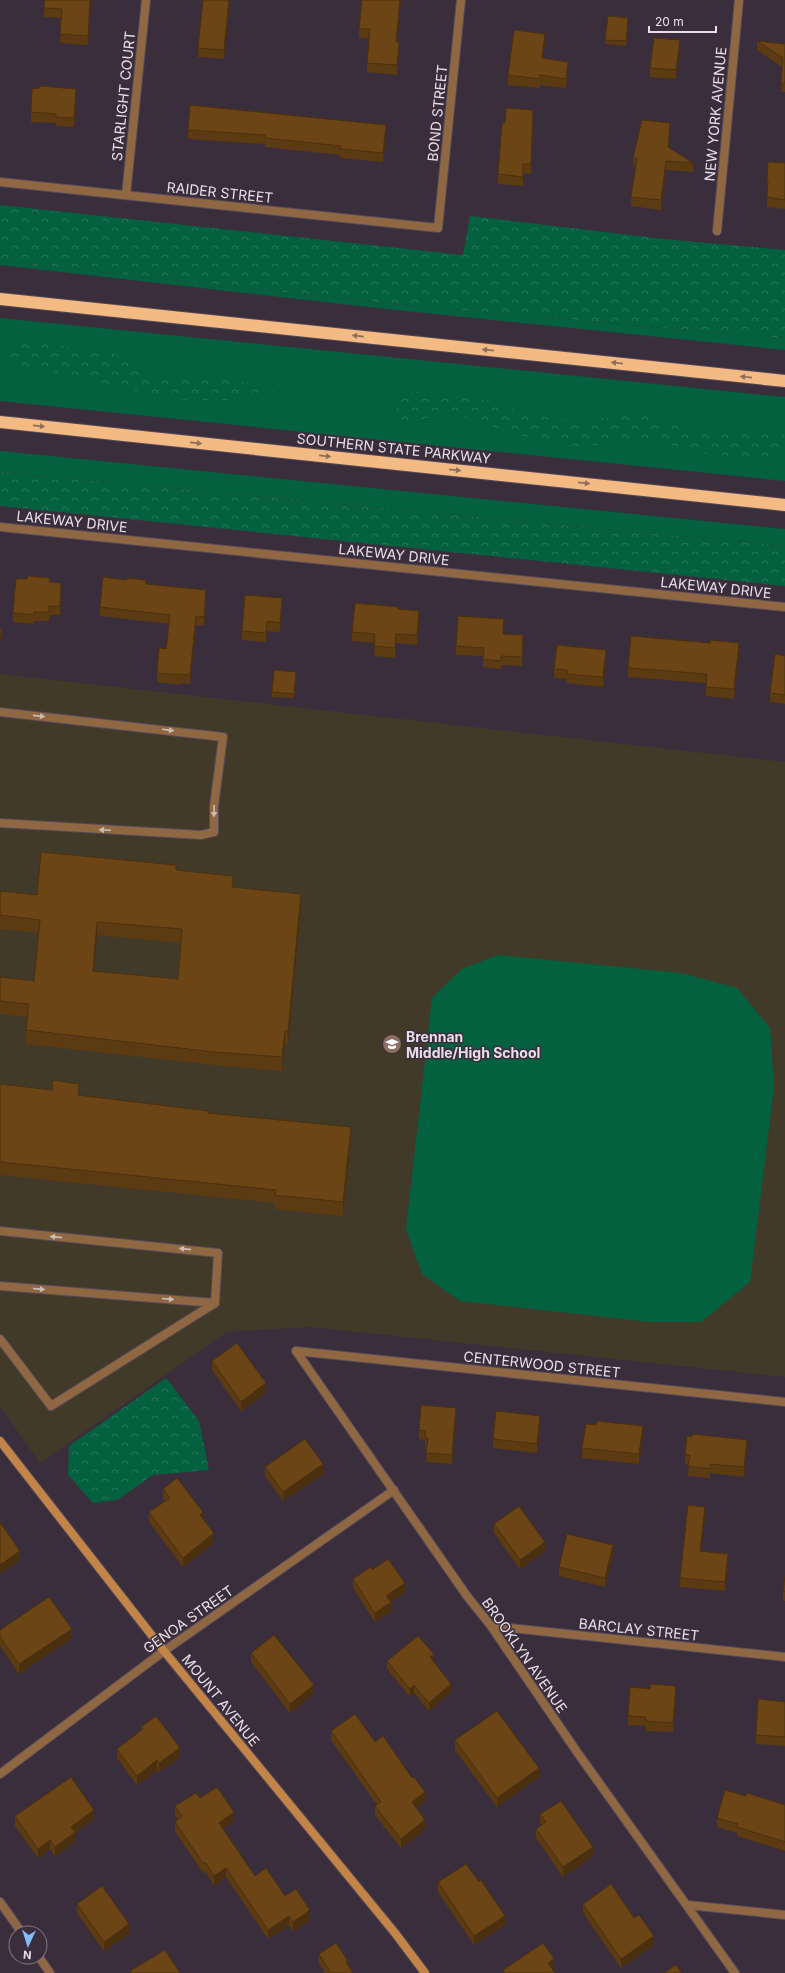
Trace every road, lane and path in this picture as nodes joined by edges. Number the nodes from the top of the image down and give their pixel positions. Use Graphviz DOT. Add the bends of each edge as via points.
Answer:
graph roads {
  1 [pos="146,0"];
  2 [pos="461,0"];
  3 [pos="739,0"];
  4 [pos="0,182"];
  5 [pos="126,195"];
  6 [pos="438,228"];
  7 [pos="717,231"];
  8 [pos="0,299"];
  9 [pos="785,381"];
  10 [pos="0,422"];
  11 [pos="785,505"];
  12 [pos="0,527"];
  13 [pos="785,607"];
  14 [pos="0,712"];
  15 [pos="0,822"];
  16 [pos="0,1231"];
  17 [pos="0,1286"];
  18 [pos="215,1303"];
  19 [pos="0,1339"];
  20 [pos="296,1351"];
  21 [pos="785,1402"];
  22 [pos="0,1441"];
  23 [pos="394,1490"];
  24 [pos="491,1626"];
  25 [pos="164,1651"];
  26 [pos="785,1657"];
  27 [pos="0,1774"];
  28 [pos="0,1902"];
  29 [pos="688,1905"];
  30 [pos="785,1915"];
  31 [pos="16,1925"];
  32 [pos="424,1973"];
  33 [pos="736,1973"];
  1 -- 5 [label="street, STARLIGHT COURT"];
  2 -- 6 [label="street, BOND STREET"];
  3 -- 7 [label="street, NEW YORK AVENUE"];
  4 -- 5 [label="street, RAIDER STREET"];
  5 -- 6 [label="street, RAIDER STREET"];
  9 -- 8 [label="highway, one-way"];
  10 -- 11 [label="highway, SOUTHERN STATE PARKWAY, one-way"];
  12 -- 13 [label="street, LAKEWAY DRIVE"];
  14 -- 15 [label="street, one-way" via="223,737 214,806 214,832 201,835"];
  18 -- 16 [label="street, one-way" via="218,1253"];
  17 -- 18 [label="street, one-way"];
  18 -- 19 [label="street" via="52,1406"];
  20 -- 21 [label="street, CENTERWOOD STREET"];
  20 -- 23 [label="street, BROOKLYN AVENUE"];
  22 -- 25 [label="street, MOUNT AVENUE"];
  23 -- 24 [label="street, BROOKLYN AVENUE" via="467,1596"];
  23 -- 25 [label="street, GENOA STREET"];
  24 -- 26 [label="street, BARCLAY STREET"];
  24 -- 29 [label="street, BROOKLYN AVENUE" via="577,1752"];
  25 -- 27 [label="street, GENOA STREET"];
  25 -- 32 [label="street, MOUNT AVENUE" via="395,1933"];
  28 -- 31 [label="street"];
  29 -- 30 [label="street"];
  29 -- 33 [label="street, BROOKLYN AVENUE"];
}
